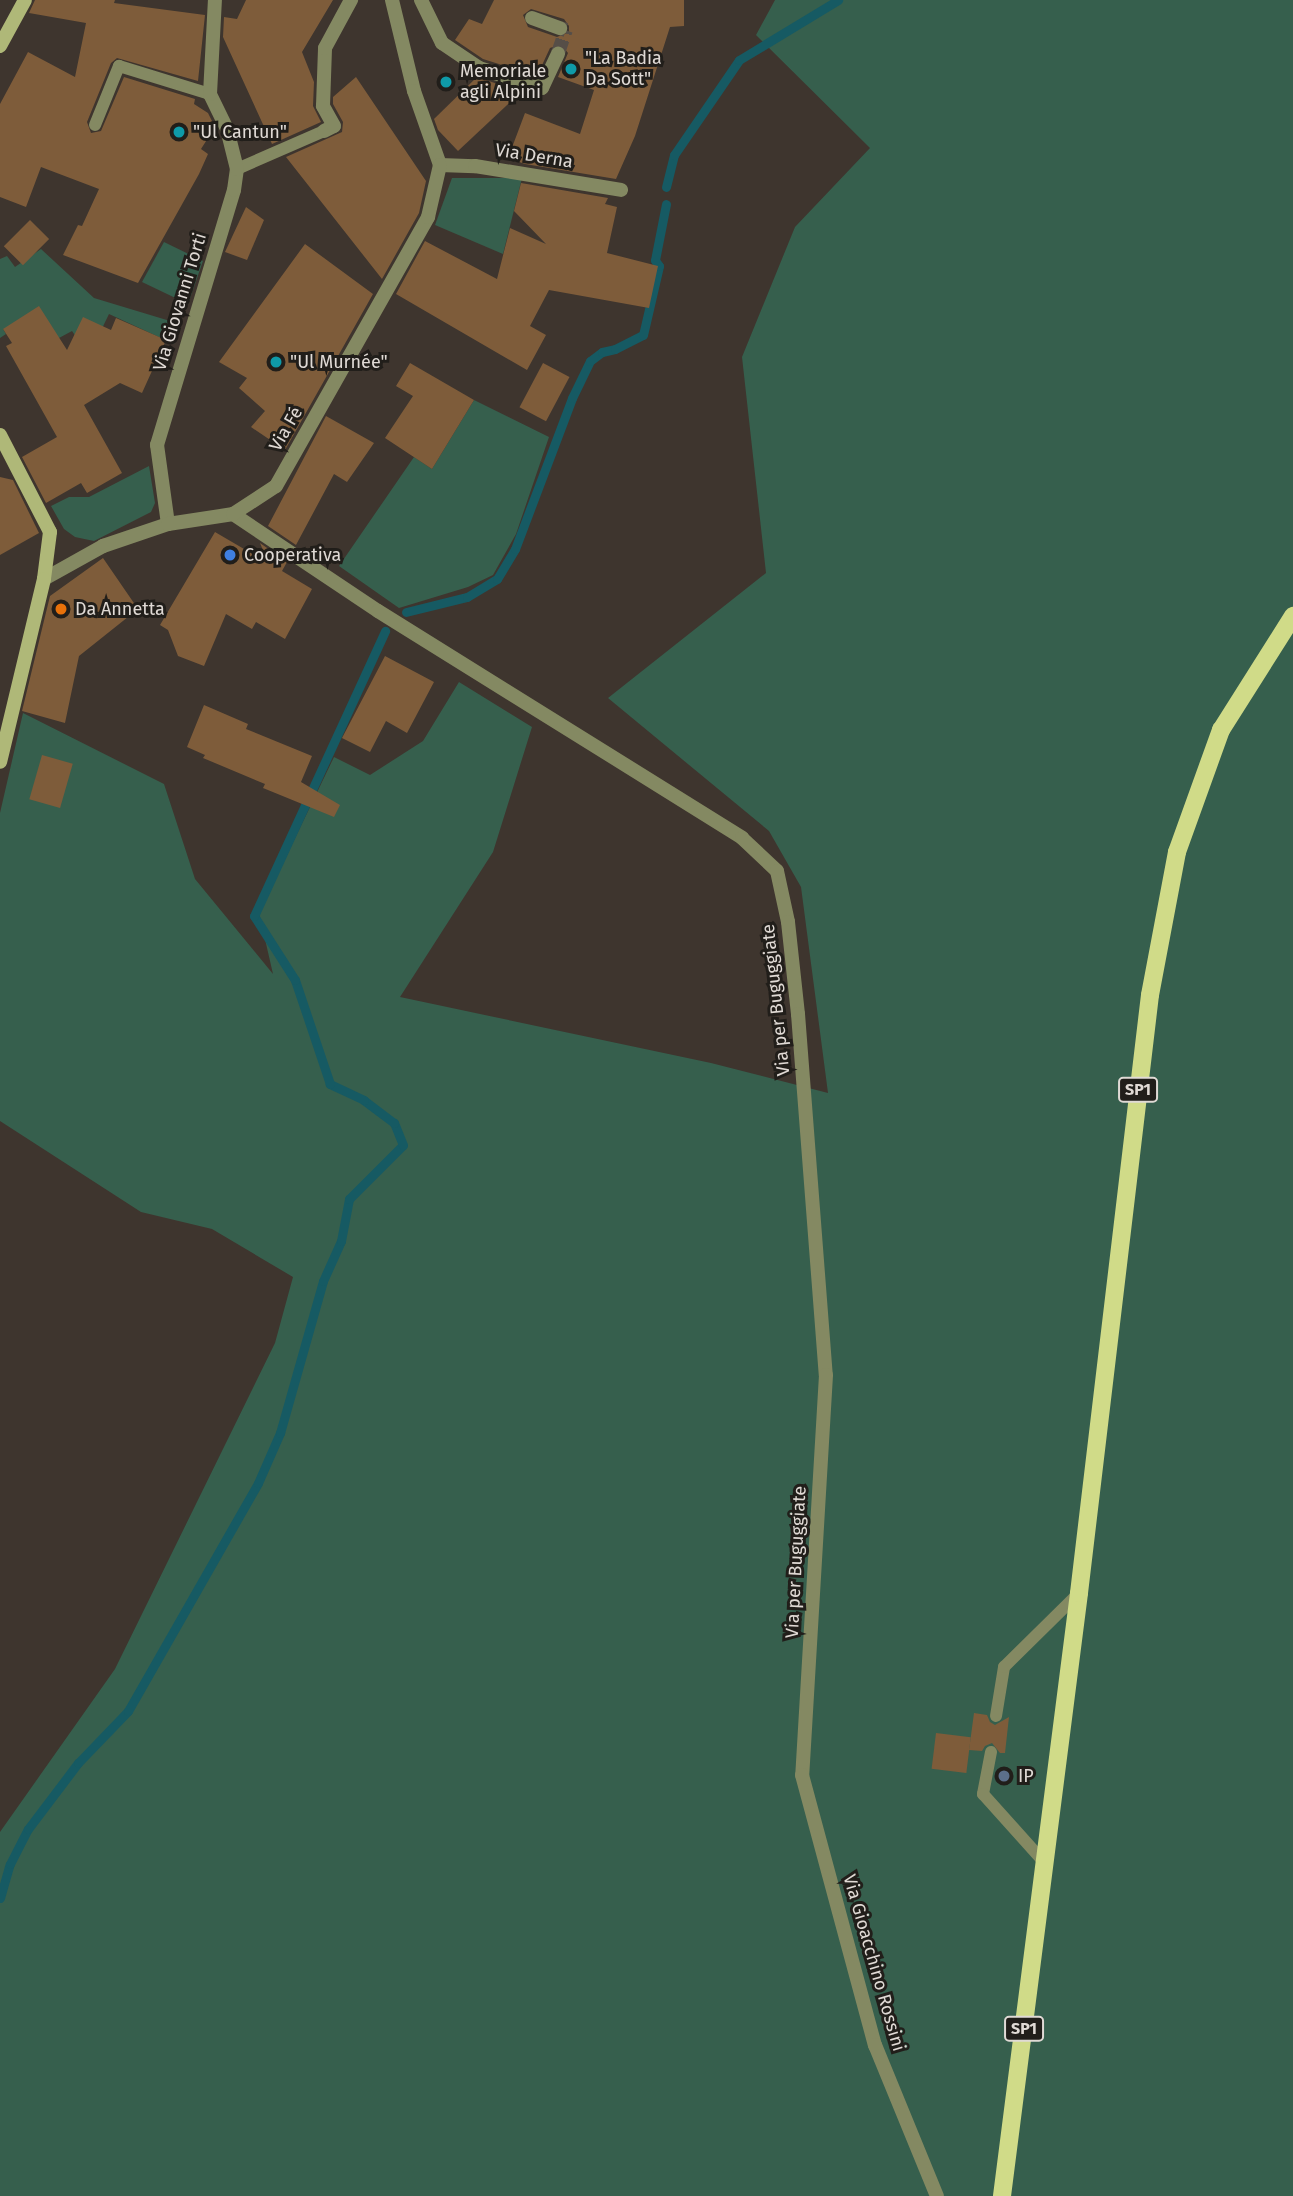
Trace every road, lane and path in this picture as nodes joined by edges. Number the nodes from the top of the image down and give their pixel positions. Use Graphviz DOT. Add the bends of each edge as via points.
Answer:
graph roads {
  1 [pos="25,0"];
  2 [pos="215,0"];
  3 [pos="351,0"];
  4 [pos="392,0"];
  5 [pos="421,0"];
  6 [pos="532,18"];
  7 [pos="560,28"];
  8 [pos="0,46"];
  9 [pos="558,53"];
  10 [pos="210,94"];
  11 [pos="95,125"];
  12 [pos="324,131"];
  13 [pos="440,165"];
  14 [pos="237,169"];
  15 [pos="621,190"];
  16 [pos="0,435"];
  17 [pos="4,451"];
  18 [pos="233,514"];
  19 [pos="168,524"];
  20 [pos="44,579"];
  21 [pos="1293,617"];
  22 [pos="0,762"];
  23 [pos="1079,1593"];
  24 [pos="996,1716"];
  25 [pos="990,1752"];
  26 [pos="802,1776"];
  27 [pos="1045,1863"];
  28 [pos="937,2196"];
  29 [pos="1002,2196"];
  1 -- 8 [label="street"];
  2 -- 10 [label="street, Via Giovanni Torti"];
  3 -- 12 [label="street" via="325,48 323,106 334,126"];
  4 -- 13 [label="street" via="414,91"];
  5 -- 9 [label="street" via="442,43 479,68 542,88"];
  6 -- 7 [label="street"];
  10 -- 11 [label="lane" via="119,66"];
  10 -- 14 [label="street, Via Giovanni Torti" via="227,129"];
  12 -- 14 [label="lane"];
  13 -- 15 [label="street, Via Derna" via="475,166"];
  13 -- 18 [label="street, Via Fé" via="428,217 276,486"];
  14 -- 19 [label="street, Via Giovanni Torti" via="157,445"];
  16 -- 17 [label="street"];
  17 -- 20 [label="street" via="50,532"];
  18 -- 19 [label="street, Via Fé"];
  18 -- 26 [label="street, Via per Buguggiate" via="389,618 742,838 777,871 799,1014 826,1375"];
  19 -- 20 [label="street, Via Fé" via="103,545"];
  20 -- 22 [label="street"];
  21 -- 23 [label="main road, SP1" via="1221,730 1177,852 1150,995"];
  23 -- 24 [label="lane" via="1004,1667"];
  23 -- 27 [label="main road, SP1"];
  25 -- 27 [label="lane" via="984,1794"];
  26 -- 28 [label="street, Via Gioacchino Rossini" via="875,2045"];
  27 -- 29 [label="main road, SP1"];
}
